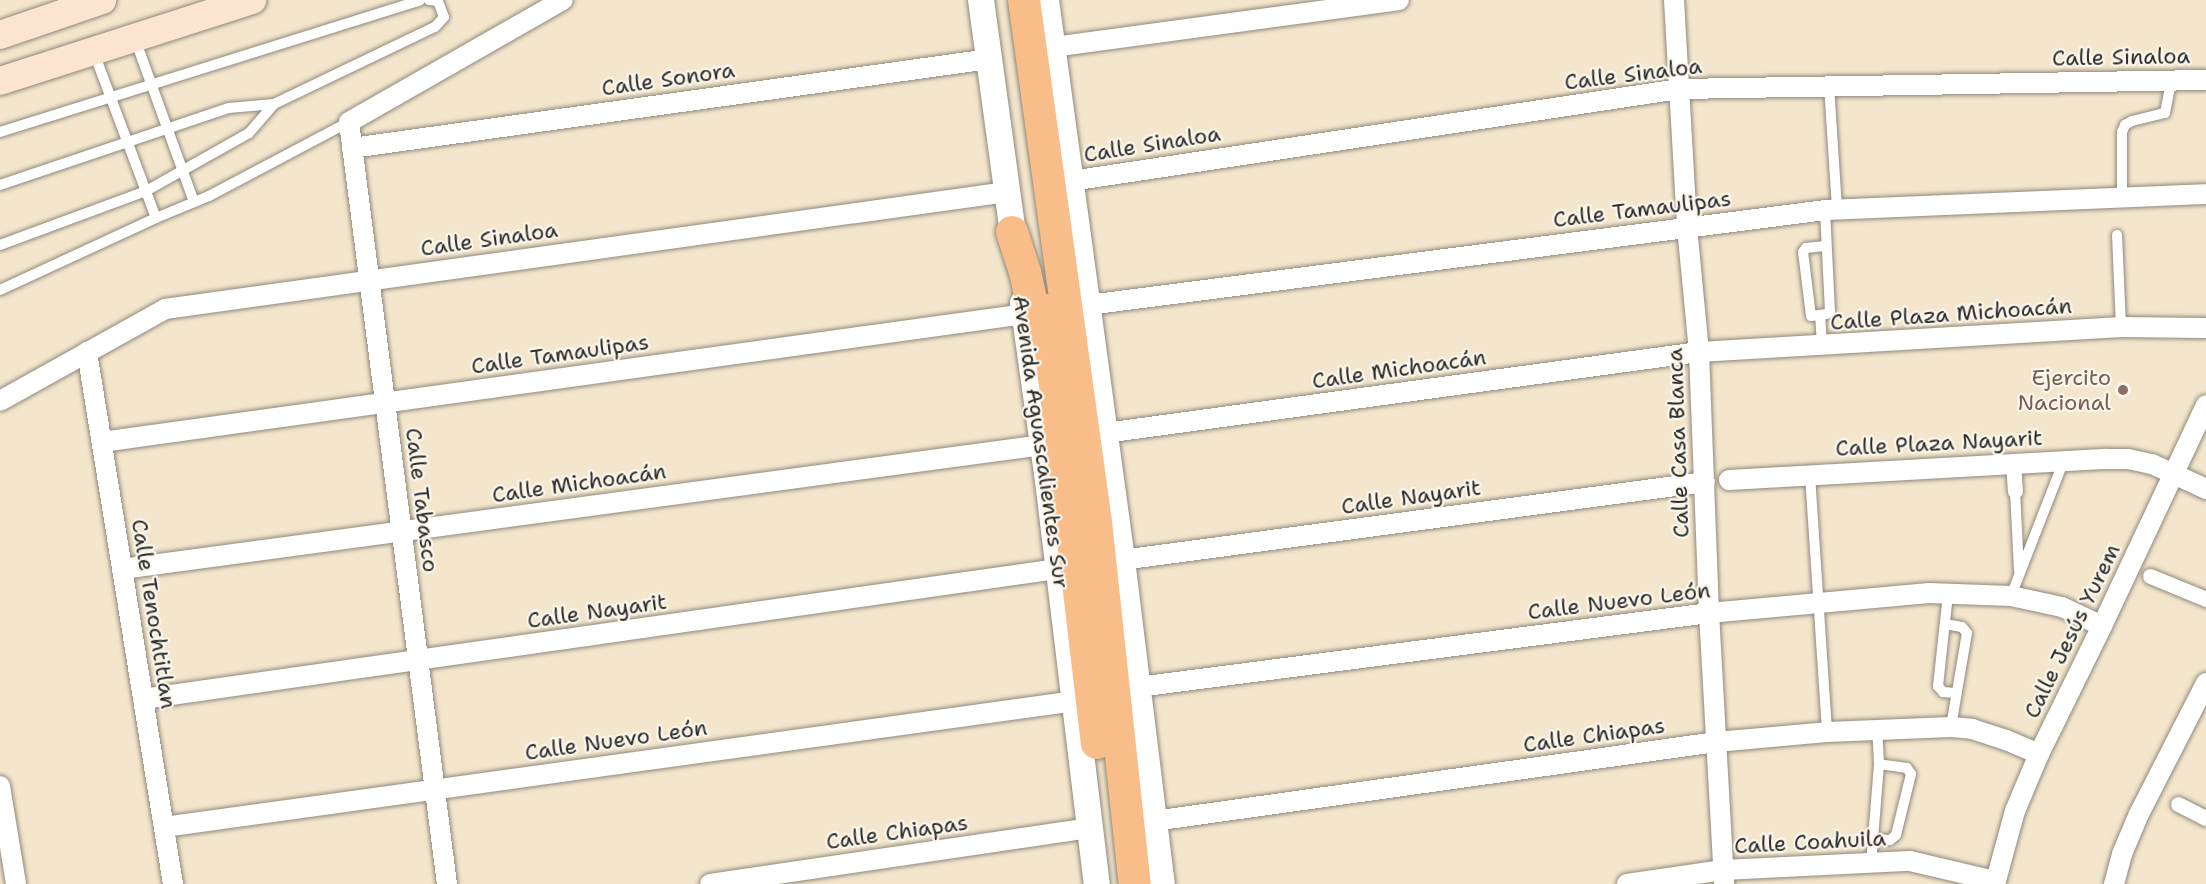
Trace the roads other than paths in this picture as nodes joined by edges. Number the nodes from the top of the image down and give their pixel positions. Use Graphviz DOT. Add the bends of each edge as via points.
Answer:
graph roads {
  1 [pos="102,0"];
  2 [pos="252,0"];
  3 [pos="420,0"];
  4 [pos="429,0"];
  5 [pos="563,0"];
  6 [pos="981,0"];
  7 [pos="1003,0"];
  8 [pos="1024,0"];
  9 [pos="1046,0"];
  10 [pos="1400,0"];
  11 [pos="1674,0"];
  12 [pos="0,35"];
  13 [pos="134,37"];
  14 [pos="1053,47"];
  15 [pos="93,50"];
  16 [pos="989,58"];
  17 [pos="2206,80"];
  18 [pos="0,81"];
  19 [pos="2171,81"];
  20 [pos="151,85"];
  21 [pos="1829,85"];
  22 [pos="1679,89"];
  23 [pos="111,98"];
  24 [pos="274,105"];
  25 [pos="350,122"];
  26 [pos="167,130"];
  27 [pos="0,132"];
  28 [pos="128,143"];
  29 [pos="352,147"];
  30 [pos="182,170"];
  31 [pos="0,185"];
  32 [pos="146,191"];
  33 [pos="1040,191"];
  34 [pos="2206,194"];
  35 [pos="2122,197"];
  36 [pos="194,202"];
  37 [pos="1831,210"];
  38 [pos="156,218"];
  39 [pos="1687,227"];
  40 [pos="1012,232"];
  41 [pos="2117,235"];
  42 [pos="0,245"];
  43 [pos="1825,246"];
  44 [pos="1080,250"];
  45 [pos="369,280"];
  46 [pos="0,290"];
  47 [pos="1088,306"];
  48 [pos="1024,314"];
  49 [pos="1820,315"];
  50 [pos="2121,327"];
  51 [pos="2206,328"];
  52 [pos="1822,346"];
  53 [pos="1062,347"];
  54 [pos="87,352"];
  55 [pos="1700,352"];
  56 [pos="0,401"];
  57 [pos="385,403"];
  58 [pos="2206,405"];
  59 [pos="1105,433"];
  60 [pos="102,442"];
  61 [pos="1043,445"];
  62 [pos="2064,460"];
  63 [pos="2013,463"];
  64 [pos="2174,473"];
  65 [pos="1810,475"];
  66 [pos="1729,480"];
  67 [pos="1705,482"];
  68 [pos="2206,489"];
  69 [pos="2015,491"];
  70 [pos="1084,523"];
  71 [pos="402,532"];
  72 [pos="1122,560"];
  73 [pos="122,569"];
  74 [pos="1058,569"];
  75 [pos="2019,574"];
  76 [pos="2150,576"];
  77 [pos="1948,594"];
  78 [pos="2011,596"];
  79 [pos="2206,600"];
  80 [pos="1818,604"];
  81 [pos="1709,613"];
  82 [pos="1945,624"];
  83 [pos="2103,626"];
  84 [pos="418,661"];
  85 [pos="2206,683"];
  86 [pos="1138,687"];
  87 [pos="1955,693"];
  88 [pos="143,699"];
  89 [pos="1075,701"];
  90 [pos="1951,727"];
  91 [pos="1877,729"];
  92 [pos="1827,732"];
  93 [pos="1716,742"];
  94 [pos="2038,754"];
  95 [pos="1879,764"];
  96 [pos="0,786"];
  97 [pos="435,790"];
  98 [pos="2178,804"];
  99 [pos="2206,818"];
  100 [pos="1154,821"];
  101 [pos="164,827"];
  102 [pos="1091,828"];
  103 [pos="1873,839"];
  104 [pos="1871,863"];
  105 [pos="1724,877"];
  106 [pos="1995,882"];
  107 [pos="16,884"];
  108 [pos="173,884"];
  109 [pos="447,884"];
  110 [pos="710,884"];
  111 [pos="1097,884"];
  112 [pos="1113,884"];
  113 [pos="1134,884"];
  114 [pos="1162,884"];
  115 [pos="1627,884"];
  116 [pos="2114,884"];
  1 -- 12 [label="main road"];
  2 -- 13 [label="main road"];
  3 -- 20 [label="lane"];
  4 -- 24 [label="lane" via="438,1 444,17 435,27"];
  5 -- 25 [label="street"];
  6 -- 16 [label="street, Avenida Aguascalientes Sur"];
  7 -- 33 [label="main road, Avenida Aguascalientes Sur"];
  8 -- 33 [label="main road, Avenida Aguascalientes Sur"];
  9 -- 14 [label="street, Avenida Aguascalientes Sur"];
  10 -- 14 [label="street"];
  11 -- 22 [label="street, Calle Casa Blanca"];
  13 -- 15 [label="main road"];
  13 -- 20 [label="lane"];
  14 -- 33 [label="street, Avenida Aguascalientes Sur"];
  15 -- 18 [label="main road"];
  15 -- 23 [label="lane"];
  16 -- 29 [label="street, Calle Sonora"];
  16 -- 33 [label="street, Avenida Aguascalientes Sur"];
  17 -- 19 [label="street, Calle Sinaloa"];
  19 -- 21 [label="street, Calle Sinaloa"];
  19 -- 35 [label="lane" via="2165,113 2132,121 2122,132"];
  20 -- 23 [label="lane"];
  20 -- 26 [label="lane"];
  21 -- 22 [label="street, Calle Sinaloa"];
  21 -- 37 [label="lane"];
  22 -- 33 [label="street, Calle Sinaloa"];
  22 -- 39 [label="street, Calle Casa Blanca"];
  23 -- 27 [label="lane"];
  23 -- 28 [label="lane"];
  24 -- 26 [label="lane" via="229,108"];
  24 -- 30 [label="lane" via="249,133"];
  25 -- 29 [label="street, Calle Tabasco"];
  25 -- 36 [label="lane"];
  26 -- 28 [label="lane"];
  26 -- 30 [label="lane"];
  28 -- 31 [label="lane"];
  28 -- 32 [label="lane"];
  29 -- 45 [label="street, Calle Tabasco"];
  30 -- 32 [label="lane"];
  30 -- 36 [label="lane"];
  32 -- 38 [label="lane"];
  32 -- 42 [label="lane"];
  33 -- 40 [label="street, Avenida Aguascalientes Sur"];
  33 -- 44 [label="street, Avenida Aguascalientes Sur"];
  33 -- 45 [label="street, Calle Sinaloa"];
  33 -- 53 [label="main road, Avenida Aguascalientes Sur"];
  34 -- 35 [label="street, Calle Tamaulipas"];
  35 -- 37 [label="street, Calle Tamaulipas"];
  36 -- 38 [label="lane"];
  37 -- 39 [label="street, Calle Tamaulipas"];
  37 -- 43 [label="lane"];
  38 -- 46 [label="lane"];
  39 -- 47 [label="street, Calle Tamaulipas"];
  39 -- 55 [label="street, Calle Casa Blanca"];
  40 -- 48 [label="street, Avenida Aguascalientes Sur"];
  40 -- 53 [label="main road" via="1026,272 1035,317"];
  41 -- 50 [label="lane"];
  43 -- 49 [label="lane" via="1830,311"];
  43 -- 49 [label="lane" via="1806,248 1803,252 1810,313"];
  44 -- 47 [label="street, Avenida Aguascalientes Sur"];
  44 -- 53 [label="main road" via="1081,319"];
  45 -- 54 [label="street, Calle Sinaloa" via="165,309"];
  45 -- 57 [label="street, Calle Tabasco"];
  47 -- 59 [label="street, Avenida Aguascalientes Sur"];
  48 -- 57 [label="street, Calle Tamaulipas"];
  48 -- 61 [label="street, Avenida Aguascalientes Sur"];
  49 -- 52 [label="lane"];
  50 -- 51 [label="street, Calle Plaza Michoacán"];
  50 -- 52 [label="street, Calle Plaza Michoacán"];
  52 -- 55 [label="street, Calle Plaza Michoacán"];
  53 -- 70 [label="main road, Avenida Aguascalientes Sur"];
  54 -- 56 [label="street, Calle Sinaloa"];
  54 -- 60 [label="street, Calle Tenochtitlan"];
  55 -- 59 [label="street, Calle Michoacán"];
  55 -- 67 [label="street, Calle Casa Blanca"];
  57 -- 60 [label="street, Calle Tamaulipas"];
  57 -- 71 [label="street, Calle Tabasco"];
  58 -- 64 [label="street, Calle Jesús Yurem"];
  59 -- 72 [label="street, Avenida Aguascalientes Sur"];
  60 -- 73 [label="street, Calle Tenochtitlan"];
  61 -- 71 [label="street, Calle Michoacán"];
  61 -- 74 [label="street, Avenida Aguascalientes Sur"];
  62 -- 63 [label="street, Calle Plaza Nayarit"];
  62 -- 64 [label="street, Calle Plaza Nayarit" via="2128,459"];
  62 -- 75 [label="lane"];
  63 -- 65 [label="street, Calle Plaza Nayarit"];
  63 -- 69 [label="street"];
  64 -- 68 [label="street"];
  64 -- 83 [label="street, Calle Jesús Yurem"];
  65 -- 66 [label="street, Calle Plaza Nayarit"];
  65 -- 80 [label="lane"];
  66 -- 67 [label="street, Calle Plaza Nayarit"];
  67 -- 72 [label="street, Calle Nayarit"];
  67 -- 81 [label="street, Calle Casa Blanca"];
  69 -- 75 [label="lane"];
  70 -- 112 [label="main road, Avenida Aguascalientes Sur"];
  70 -- 113 [label="main road, Avenida Aguascalientes Sur"];
  71 -- 73 [label="street, Calle Michoacán"];
  71 -- 84 [label="street, Calle Tabasco"];
  72 -- 86 [label="street, Avenida Aguascalientes Sur"];
  73 -- 88 [label="street, Calle Tenochtitlan"];
  74 -- 84 [label="street, Calle Nayarit"];
  74 -- 89 [label="street, Avenida Aguascalientes Sur"];
  75 -- 78 [label="lane"];
  76 -- 79 [label="street"];
  77 -- 78 [label="street, Calle Nuevo León"];
  77 -- 80 [label="street, Calle Nuevo León"];
  77 -- 82 [label="lane"];
  78 -- 83 [label="street, Calle Nuevo León" via="2062,607"];
  80 -- 81 [label="street, Calle Nuevo León"];
  80 -- 92 [label="lane"];
  81 -- 86 [label="street, Calle Nuevo León"];
  81 -- 93 [label="street, Calle Casa Blanca"];
  82 -- 87 [label="lane" via="1938,686 1943,692"];
  82 -- 87 [label="lane" via="1962,627 1967,633"];
  83 -- 94 [label="street, Calle Jesús Yurem"];
  84 -- 88 [label="street, Calle Nayarit"];
  84 -- 97 [label="street, Calle Tabasco"];
  85 -- 116 [label="street" via="2139,814"];
  86 -- 100 [label="street, Avenida Aguascalientes Sur"];
  87 -- 90 [label="lane"];
  88 -- 101 [label="street, Calle Tenochtitlan"];
  89 -- 97 [label="street, Calle Nuevo León"];
  89 -- 102 [label="street, Avenida Aguascalientes Sur"];
  90 -- 91 [label="street, Calle Chiapas"];
  90 -- 94 [label="street, Calle Chiapas" via="1972,729"];
  91 -- 92 [label="street, Calle Chiapas"];
  91 -- 95 [label="lane"];
  92 -- 93 [label="street, Calle Chiapas"];
  93 -- 100 [label="street, Calle Chiapas"];
  93 -- 105 [label="street, Calle Casa Blanca"];
  94 -- 106 [label="street, Calle Jesús Yurem" via="2015,811"];
  95 -- 103 [label="lane"];
  95 -- 103 [label="lane" via="1906,768 1911,774 1894,838"];
  96 -- 107 [label="street"];
  97 -- 101 [label="street, Calle Nuevo León"];
  97 -- 109 [label="street, Calle Tabasco"];
  98 -- 99 [label="street"];
  100 -- 114 [label="street, Avenida Aguascalientes Sur"];
  101 -- 108 [label="street, Calle Tenochtitlan"];
  102 -- 110 [label="street, Calle Chiapas"];
  102 -- 111 [label="street, Avenida Aguascalientes Sur"];
  103 -- 104 [label="lane"];
  104 -- 105 [label="street, Calle Coahuila"];
  104 -- 106 [label="street, Calle Coahuila" via="1910,861"];
  105 -- 115 [label="street, Calle Coahuila"];
}
